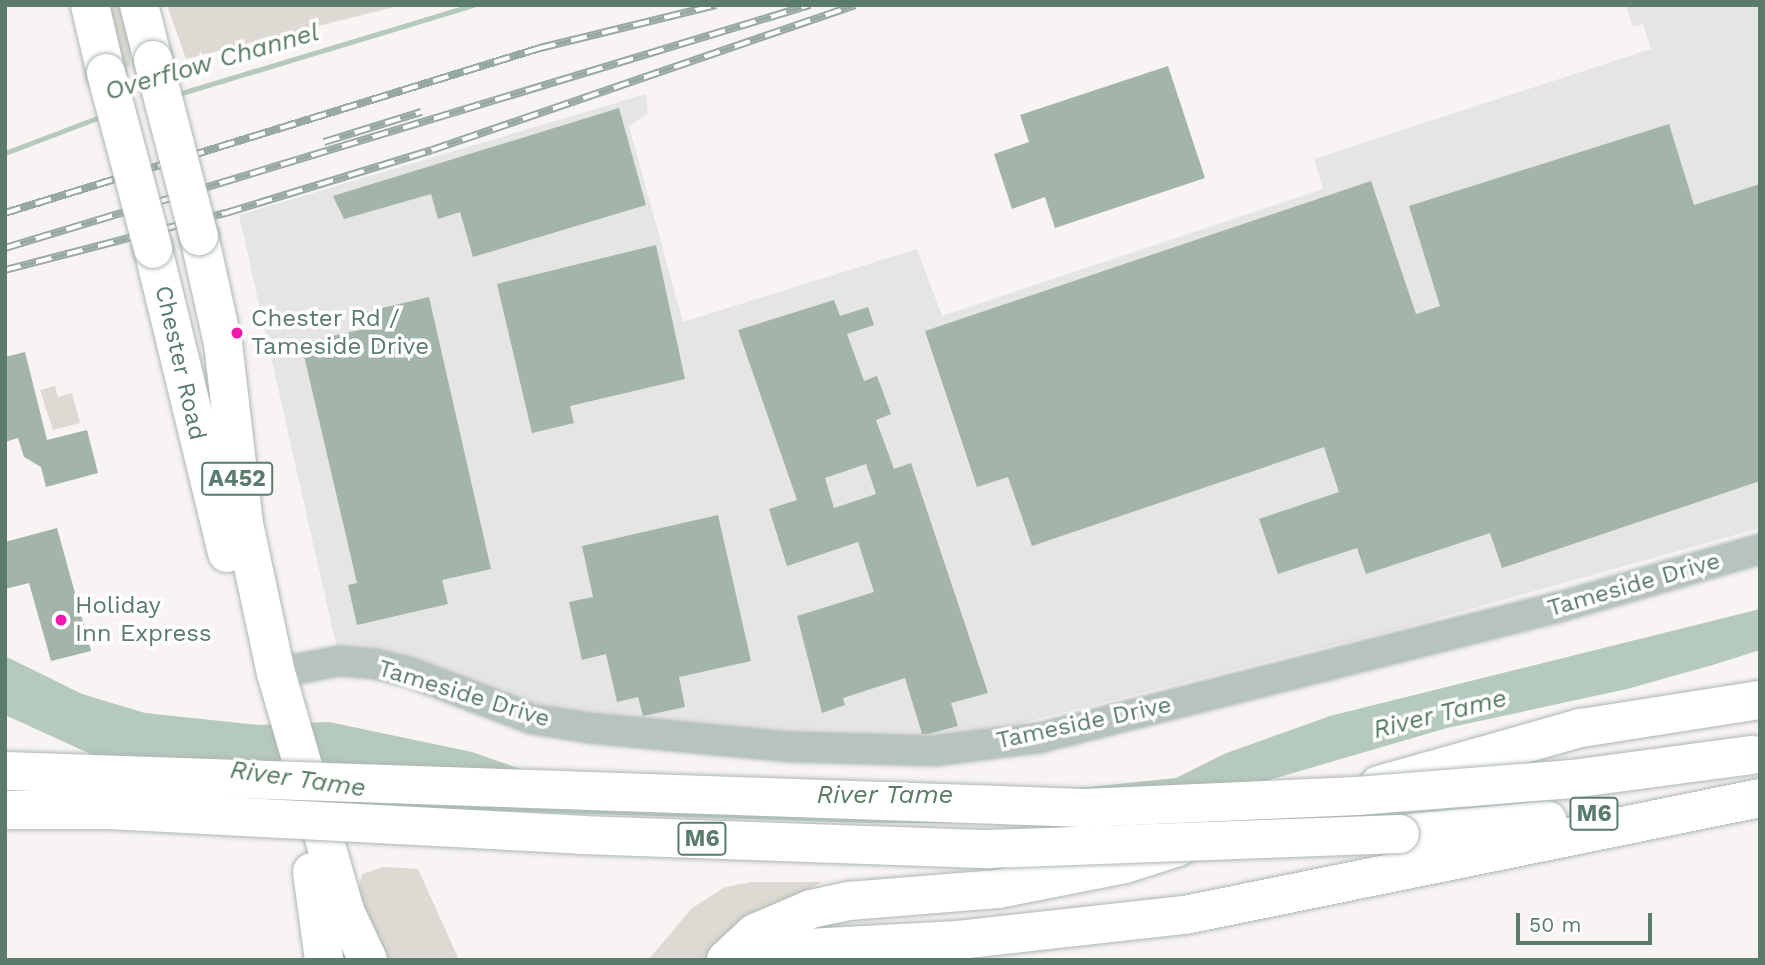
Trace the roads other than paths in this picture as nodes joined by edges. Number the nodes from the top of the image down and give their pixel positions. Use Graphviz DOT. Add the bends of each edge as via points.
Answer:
graph roads {
  1 [pos="90,5"];
  2 [pos="139,5"];
  3 [pos="1760,549"];
  4 [pos="276,673"];
  5 [pos="1760,700"];
  6 [pos="279,721"];
  7 [pos="1757,765"];
  8 [pos="5,771"];
  9 [pos="1760,798"];
  10 [pos="5,810"];
  11 [pos="313,833"];
  12 [pos="324,960"];
  13 [pos="368,960"];
  14 [pos="726,960"];
  15 [pos="768,960"];
  1 -- 6 [label="highway, Chester Road / A452, bridge"];
  2 -- 4 [label="highway, Chester Road / A452, bridge" via="223,342 244,523"];
  3 -- 4 [label="street, Tameside Drive" via="1563,606 1039,738 934,751 802,748 588,728 532,719 375,664 339,661"];
  4 -- 6 [label="highway, Chester Road / A452"];
  5 -- 14 [label="highway" via="1645,716 1543,737 1125,864 998,889 849,901 811,909 755,933"];
  6 -- 11 [label="highway, A452, bridge"];
  7 -- 8 [label="highway, M6, bridge" via="1411,792 1084,808"];
  7 -- 10 [label="highway, M6, bridge" via="1565,818 1399,834 989,849 581,835 109,810"];
  9 -- 15 [label="highway" via="1185,915 958,940 790,949"];
  11 -- 12 [label="highway, A452"];
  11 -- 13 [label="highway, A452"];
}
